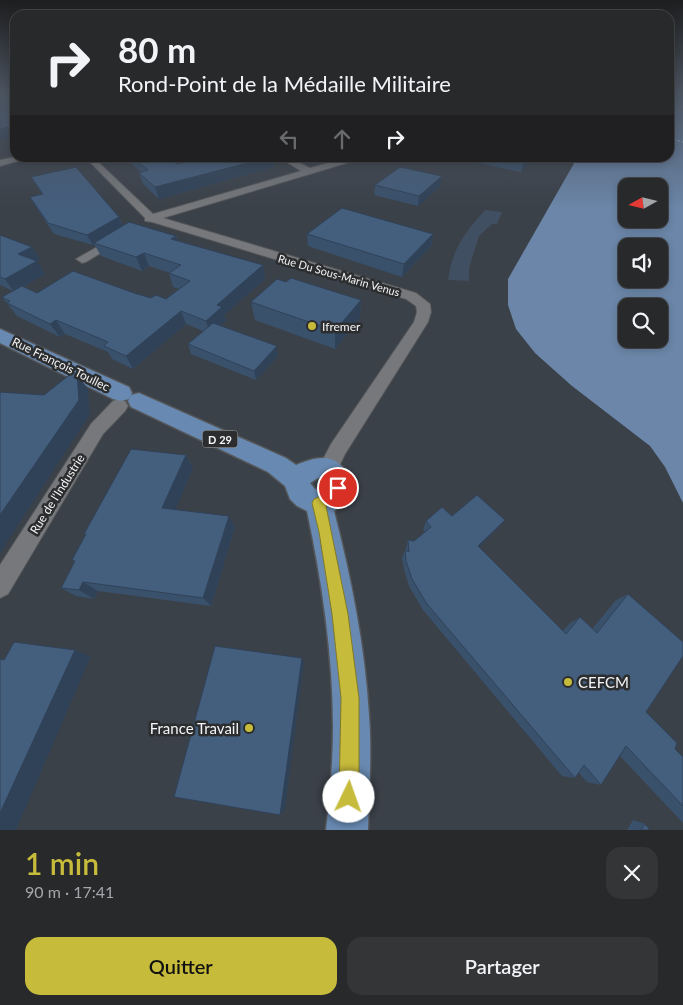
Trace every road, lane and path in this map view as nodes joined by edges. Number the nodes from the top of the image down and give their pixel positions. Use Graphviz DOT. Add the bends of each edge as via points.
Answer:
graph roads {
  1 [pos="93,162"];
  2 [pos="291,162"];
  3 [pos="340,162"];
  4 [pos="308,171"];
  5 [pos="140,225"];
  6 [pos="82,259"];
  7 [pos="0,335"];
  8 [pos="127,400"];
  9 [pos="328,469"];
  10 [pos="308,492"];
  11 [pos="0,586"];
  12 [pos="347,830"];
  1 -- 5 [label="street, Rue Du Sous-Marin Venus"];
  2 -- 4 [label="street"];
  3 -- 4 [label="street"];
  4 -- 5 [label="street"];
  5 -- 6 [label="street"];
  5 -- 9 [label="street, Rue Du Sous-Marin Venus" via="411,296 423,304 421,322"];
  7 -- 8 [label="main road, Rue François Toullec / D 29"];
  8 -- 10 [label="main road, Rue François Toullec / D 29" via="277,465"];
  8 -- 11 [label="street, Rue de l'Industrie" via="97,429"];
  9 -- 10 [label="main road" via="337,477 338,488 331,498"];
  10 -- 12 [label="main road" via="326,532 350,698"];
}
